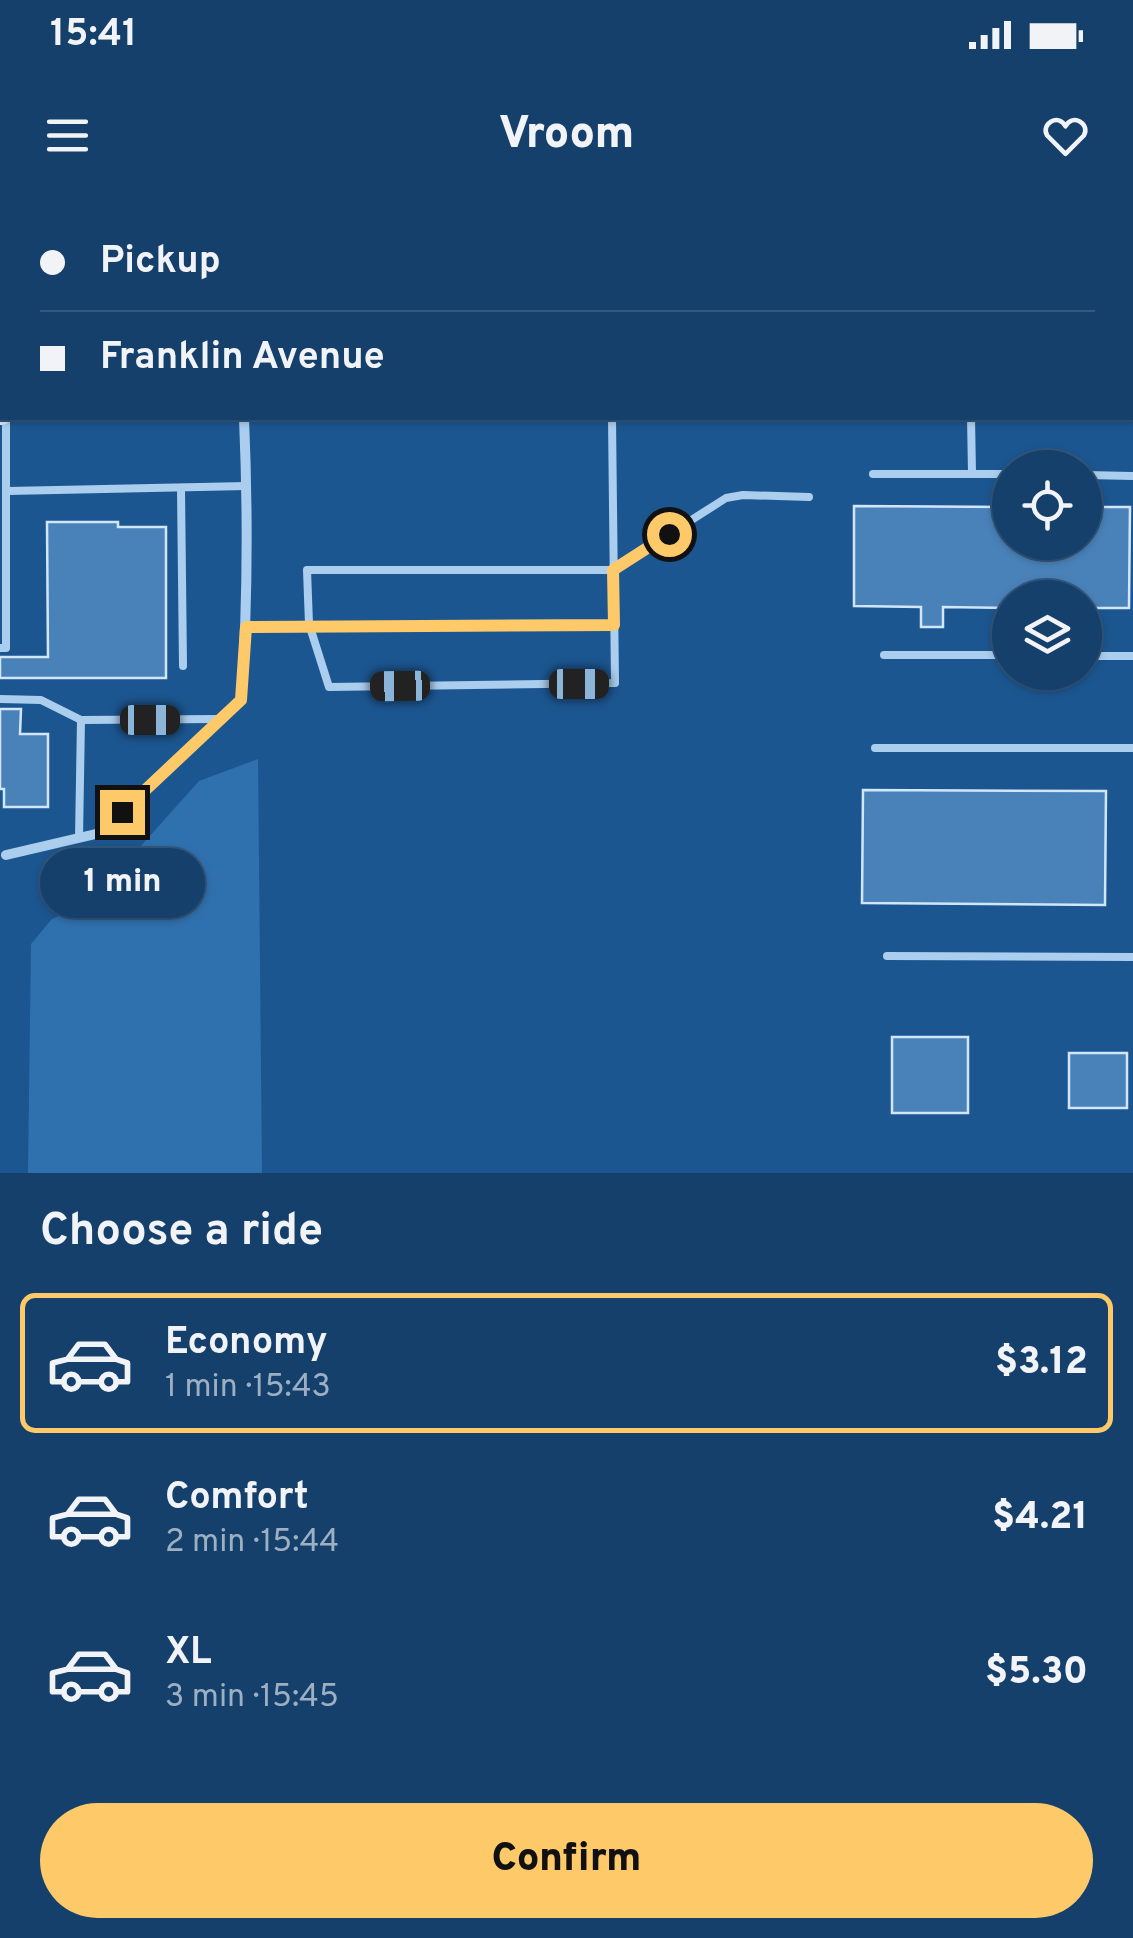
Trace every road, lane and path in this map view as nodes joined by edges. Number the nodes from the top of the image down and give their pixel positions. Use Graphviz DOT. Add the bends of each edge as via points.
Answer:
graph roads {
  1 [pos="3,420"];
  2 [pos="244,420"];
  3 [pos="612,420"];
  4 [pos="971,420"];
  5 [pos="972,473"];
  6 [pos="874,474"];
  7 [pos="992,474"];
  8 [pos="1102,475"];
  9 [pos="1133,476"];
  10 [pos="247,486"];
  11 [pos="181,489"];
  12 [pos="8,491"];
  13 [pos="809,497"];
  14 [pos="4,544"];
  15 [pos="613,570"];
  16 [pos="3,605"];
  17 [pos="310,624"];
  18 [pos="614,625"];
  19 [pos="246,627"];
  20 [pos="0,648"];
  21 [pos="884,655"];
  22 [pos="992,655"];
  23 [pos="1102,656"];
  24 [pos="1133,656"];
  25 [pos="183,666"];
  26 [pos="0,700"];
  27 [pos="219,719"];
  28 [pos="81,720"];
  29 [pos="874,748"];
  30 [pos="1133,748"];
  31 [pos="79,838"];
  32 [pos="3,854"];
  33 [pos="888,956"];
  34 [pos="1133,957"];
  1 -- 12 [label="lane"];
  2 -- 10 [label="street"];
  3 -- 15 [label="lane"];
  4 -- 5 [label="lane"];
  5 -- 6 [label="lane"];
  5 -- 7 [label="lane"];
  8 -- 9 [label="lane"];
  10 -- 11 [label="lane"];
  10 -- 19 [label="street"];
  11 -- 12 [label="lane"];
  11 -- 25 [label="lane"];
  12 -- 14 [label="lane"];
  13 -- 15 [label="lane" via="726,498"];
  14 -- 16 [label="lane"];
  15 -- 17 [label="lane" via="307,570"];
  15 -- 18 [label="lane"];
  16 -- 20 [label="lane" via="6,648"];
  17 -- 18 [label="lane"];
  17 -- 18 [label="lane" via="328,687 614,684"];
  17 -- 19 [label="lane"];
  19 -- 27 [label="street" via="241,700"];
  21 -- 22 [label="lane"];
  23 -- 24 [label="lane"];
  26 -- 28 [label="lane" via="41,700"];
  27 -- 28 [label="lane"];
  27 -- 31 [label="street" via="100,833"];
  28 -- 31 [label="lane"];
  29 -- 30 [label="lane"];
  31 -- 32 [label="street"];
  33 -- 34 [label="lane"];
}
